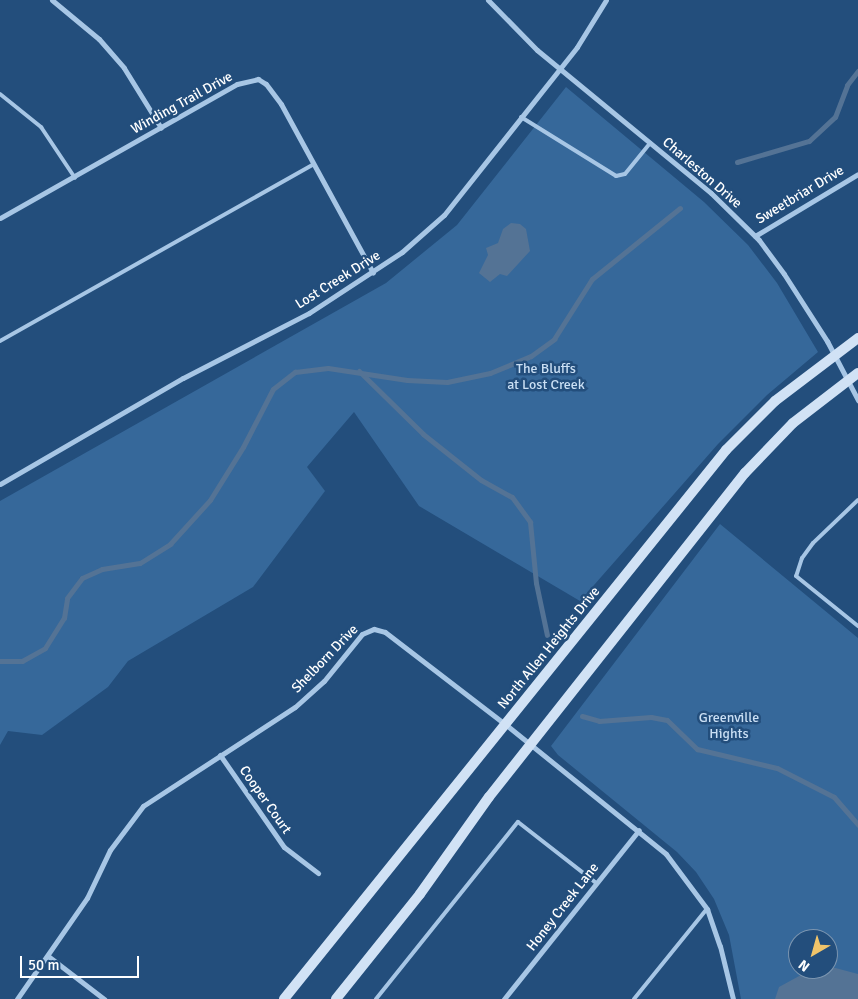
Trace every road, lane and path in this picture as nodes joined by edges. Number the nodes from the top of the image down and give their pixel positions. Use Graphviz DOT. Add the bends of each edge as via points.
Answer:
graph roads {
  1 [pos="52,0"];
  2 [pos="488,0"];
  3 [pos="606,0"];
  4 [pos="560,68"];
  5 [pos="0,94"];
  6 [pos="521,117"];
  7 [pos="161,128"];
  8 [pos="650,143"];
  9 [pos="314,164"];
  10 [pos="858,174"];
  11 [pos="75,178"];
  12 [pos="0,218"];
  13 [pos="755,236"];
  14 [pos="373,273"];
  15 [pos="858,338"];
  16 [pos="0,341"];
  17 [pos="834,353"];
  18 [pos="858,372"];
  19 [pos="847,380"];
  20 [pos="858,400"];
  21 [pos="0,484"];
  22 [pos="858,500"];
  23 [pos="858,626"];
  24 [pos="505,724"];
  25 [pos="531,744"];
  26 [pos="220,755"];
  27 [pos="639,830"];
  28 [pos="318,873"];
  29 [pos="596,884"];
  30 [pos="707,908"];
  31 [pos="48,956"];
  32 [pos="17,999"];
  33 [pos="104,999"];
  34 [pos="284,999"];
  35 [pos="336,999"];
  36 [pos="376,999"];
  37 [pos="504,999"];
  38 [pos="634,999"];
  39 [pos="733,999"];
  1 -- 7 [label="street" via="99,39 124,68"];
  2 -- 4 [label="street, Charleston Drive" via="537,50"];
  3 -- 4 [label="street, Lost Creek Drive"];
  4 -- 6 [label="street, Lost Creek Drive"];
  4 -- 8 [label="street, Charleston Drive"];
  5 -- 11 [label="lane" via="41,127"];
  6 -- 8 [label="lane" via="616,176 625,174"];
  6 -- 14 [label="street, Lost Creek Drive" via="444,215"];
  7 -- 9 [label="street, Winding Trail Drive" via="237,84 258,79 266,84 281,104"];
  7 -- 11 [label="street, Winding Trail Drive"];
  8 -- 13 [label="street, Charleston Drive" via="711,193"];
  9 -- 14 [label="street, Winding Trail Drive"];
  9 -- 16 [label="lane"];
  10 -- 13 [label="street, Sweetbriar Drive"];
  11 -- 12 [label="street, Winding Trail Drive"];
  13 -- 17 [label="street, Charleston Drive" via="784,274"];
  14 -- 21 [label="street, Lost Creek Drive" via="309,313 183,378"];
  15 -- 17 [label="main road, North Allen Heights Drive"];
  17 -- 19 [label="street, Charleston Drive"];
  17 -- 24 [label="main road, North Allen Heights Drive" via="775,401 726,450"];
  18 -- 19 [label="main road"];
  19 -- 20 [label="street, Charleston Drive"];
  19 -- 25 [label="main road" via="793,423 745,473"];
  22 -- 23 [label="lane" via="813,543 802,558 796,576"];
  24 -- 25 [label="street, Shelborn Drive"];
  24 -- 26 [label="street, Shelborn Drive" via="385,632 374,629 362,634 324,681 295,707"];
  24 -- 34 [label="main road, North Allen Heights Drive"];
  25 -- 27 [label="street, Shelborn Drive"];
  25 -- 35 [label="main road"];
  26 -- 28 [label="street, Cooper Court" via="284,847"];
  26 -- 31 [label="street, Shelborn Drive" via="159,793 128,822 110,850 87,898"];
  27 -- 29 [label="street, Honey Creek Lane"];
  27 -- 30 [label="street, Shelborn Drive" via="672,862"];
  29 -- 36 [label="lane" via="518,822"];
  29 -- 37 [label="street, Honey Creek Lane"];
  30 -- 38 [label="lane"];
  30 -- 39 [label="street, Shelborn Drive"];
  31 -- 32 [label="street, Shelborn Drive"];
  31 -- 33 [label="street"];
}
